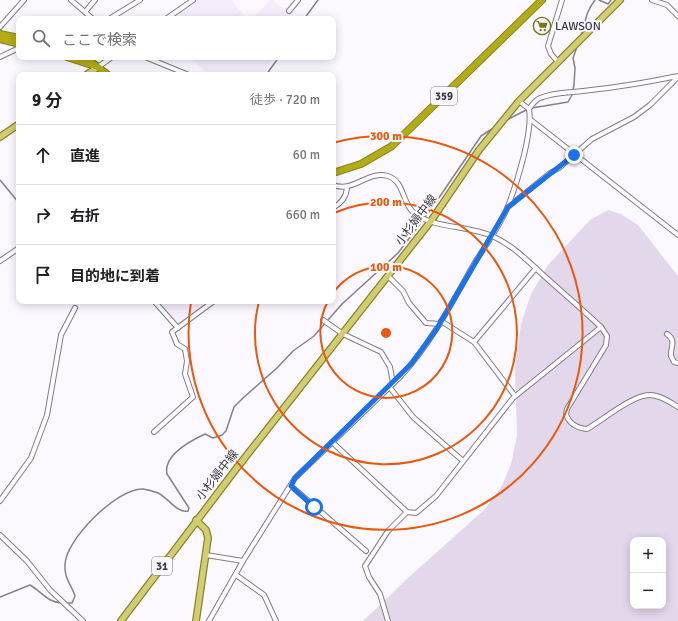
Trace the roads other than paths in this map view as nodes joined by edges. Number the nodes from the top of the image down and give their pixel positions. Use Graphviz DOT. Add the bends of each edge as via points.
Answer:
graph roads {
  1 [pos="24,0"];
  2 [pos="71,0"];
  3 [pos="95,0"];
  4 [pos="140,0"];
  5 [pos="193,0"];
  6 [pos="298,0"];
  7 [pos="542,0"];
  8 [pos="562,0"];
  9 [pos="620,0"];
  10 [pos="652,0"];
  11 [pos="289,11"];
  12 [pos="84,12"];
  13 [pos="89,16"];
  14 [pos="114,16"];
  15 [pos="170,16"];
  16 [pos="678,16"];
  17 [pos="0,27"];
  18 [pos="0,34"];
  19 [pos="16,37"];
  20 [pos="0,39"];
  21 [pos="16,43"];
  22 [pos="16,49"];
  23 [pos="0,57"];
  24 [pos="76,60"];
  25 [pos="90,60"];
  26 [pos="108,60"];
  27 [pos="152,60"];
  28 [pos="557,61"];
  29 [pos="98,67"];
  30 [pos="90,72"];
  31 [pos="104,72"];
  32 [pos="182,72"];
  33 [pos="678,76"];
  34 [pos="519,100"];
  35 [pos="529,109"];
  36 [pos="531,120"];
  37 [pos="16,126"];
  38 [pos="0,137"];
  39 [pos="574,155"];
  40 [pos="336,172"];
  41 [pos="336,186"];
  42 [pos="347,188"];
  43 [pos="336,206"];
  44 [pos="508,207"];
  45 [pos="431,221"];
  46 [pos="678,235"];
  47 [pos="492,236"];
  48 [pos="16,250"];
  49 [pos="0,261"];
  50 [pos="536,268"];
  51 [pos="388,276"];
  52 [pos="157,304"];
  53 [pos="210,304"];
  54 [pos="76,308"];
  55 [pos="323,320"];
  56 [pos="440,322"];
  57 [pos="602,327"];
  58 [pos="178,328"];
  59 [pos="342,334"];
  60 [pos="667,334"];
  61 [pos="474,342"];
  62 [pos="678,363"];
  63 [pos="393,384"];
  64 [pos="390,388"];
  65 [pos="515,396"];
  66 [pos="678,407"];
  67 [pos="154,432"];
  68 [pos="332,442"];
  69 [pos="463,461"];
  70 [pos="291,486"];
  71 [pos="0,501"];
  72 [pos="407,512"];
  73 [pos="196,520"];
  74 [pos="0,535"];
  75 [pos="366,551"];
  76 [pos="206,555"];
  77 [pos="243,561"];
  78 [pos="236,575"];
  79 [pos="83,621"];
  80 [pos="121,621"];
  81 [pos="196,621"];
  82 [pos="209,621"];
  83 [pos="276,621"];
  84 [pos="388,621"];
  1 -- 17 [label="street"];
  2 -- 12 [label="street"];
  3 -- 12 [label="street"];
  4 -- 14 [label="street"];
  5 -- 15 [label="street"];
  6 -- 11 [label="street"];
  7 -- 40 [label="highway, 359" via="392,146 361,164"];
  8 -- 28 [label="street" via="548,46"];
  9 -- 28 [label="main road, 小杉婦中線 / 31"];
  10 -- 16 [label="street" via="667,5"];
  12 -- 13 [label="street"];
  18 -- 19 [label="highway"];
  20 -- 21 [label="highway"];
  22 -- 23 [label="street"];
  24 -- 29 [label="highway"];
  25 -- 29 [label="highway"];
  26 -- 29 [label="street"];
  27 -- 32 [label="street"];
  28 -- 34 [label="main road, 小杉婦中線 / 31"];
  29 -- 30 [label="main road"];
  29 -- 31 [label="highway"];
  33 -- 35 [label="street" via="550,95 538,99"];
  33 -- 39 [label="street" via="650,105 634,117 592,139"];
  34 -- 35 [label="street"];
  34 -- 45 [label="main road, 小杉婦中線 / 31" via="479,150"];
  35 -- 36 [label="street"];
  36 -- 39 [label="street"];
  36 -- 44 [label="street"];
  37 -- 38 [label="main road"];
  39 -- 44 [label="street"];
  39 -- 46 [label="street"];
  41 -- 42 [label="street"];
  42 -- 43 [label="street" via="346,194"];
  42 -- 45 [label="street" via="374,176 389,177 401,187 411,210"];
  44 -- 47 [label="street"];
  45 -- 47 [label="street"];
  45 -- 51 [label="main road, 小杉婦中線 / 31"];
  47 -- 50 [label="street" via="512,248"];
  47 -- 56 [label="street"];
  48 -- 49 [label="street"];
  50 -- 57 [label="street"];
  50 -- 61 [label="street"];
  51 -- 56 [label="street" via="426,323"];
  51 -- 59 [label="main road, 小杉婦中線 / 31"];
  52 -- 58 [label="street"];
  53 -- 58 [label="street"];
  54 -- 71 [label="street" via="61,335 47,415 31,458"];
  55 -- 59 [label="street"];
  56 -- 61 [label="street"];
  56 -- 63 [label="street" via="412,363"];
  57 -- 65 [label="street"];
  57 -- 66 [label="street" via="607,336 606,345 567,409 566,414 571,423 587,429 616,410 649,395 658,396"];
  58 -- 67 [label="street" via="172,332 177,344 185,349 185,374 193,397"];
  59 -- 63 [label="street" via="381,352 390,367"];
  59 -- 73 [label="main road, 小杉婦中線 / 31"];
  60 -- 62 [label="street" via="674,343 671,356 674,362"];
  61 -- 65 [label="street"];
  63 -- 68 [label="street"];
  64 -- 69 [label="street" via="413,417"];
  65 -- 69 [label="street"];
  68 -- 70 [label="street" via="310,462"];
  68 -- 72 [label="street"];
  69 -- 72 [label="street" via="436,496 416,513"];
  70 -- 75 [label="street"];
  70 -- 77 [label="street"];
  72 -- 84 [label="street" via="388,531 365,566 380,594"];
  73 -- 76 [label="main road" via="206,530"];
  73 -- 80 [label="main road, 小杉婦中線 / 31"];
  74 -- 79 [label="street" via="27,561 50,590"];
  76 -- 77 [label="street"];
  76 -- 81 [label="main road"];
  77 -- 78 [label="street"];
  78 -- 82 [label="street"];
  78 -- 83 [label="street" via="264,595"];
}
